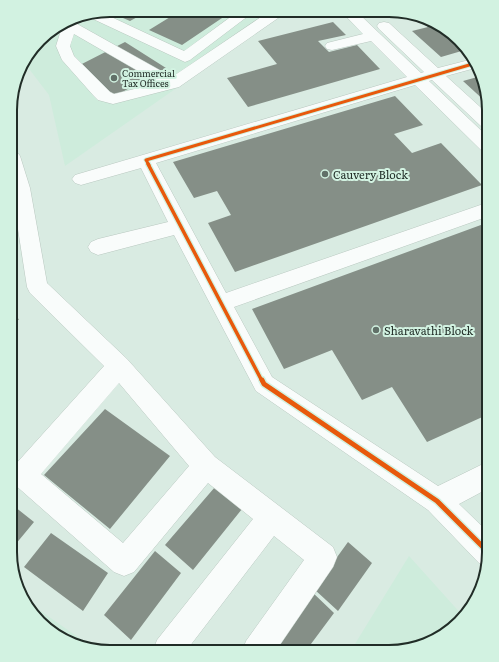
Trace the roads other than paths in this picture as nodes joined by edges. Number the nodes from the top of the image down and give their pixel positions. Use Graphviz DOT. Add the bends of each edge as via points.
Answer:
graph roads {
  1 [pos="239,17"];
  2 [pos="270,17"];
  3 [pos="354,17"];
  4 [pos="374,17"];
  5 [pos="102,18"];
  6 [pos="71,26"];
  7 [pos="66,28"];
  8 [pos="374,36"];
  9 [pos="332,46"];
  10 [pos="470,65"];
  11 [pos="426,76"];
  12 [pos="173,84"];
  13 [pos="482,119"];
  14 [pos="482,140"];
  15 [pos="146,160"];
  16 [pos="17,175"];
  17 [pos="81,179"];
  18 [pos="482,211"];
  19 [pos="180,226"];
  20 [pos="98,247"];
  21 [pos="222,303"];
  22 [pos="118,366"];
  23 [pos="206,466"];
  24 [pos="482,478"];
  25 [pos="436,501"];
  26 [pos="272,517"];
  27 [pos="482,546"];
  28 [pos="173,645"];
  29 [pos="262,645"];
  1 -- 5 [label="street" via="185,57"];
  2 -- 12 [label="street"];
  3 -- 8 [label="street"];
  4 -- 11 [label="street"];
  6 -- 12 [label="street"];
  7 -- 12 [label="street" via="63,46 67,57 104,96 113,99"];
  8 -- 9 [label="street"];
  8 -- 11 [label="street"];
  10 -- 11 [label="street"];
  11 -- 13 [label="street"];
  11 -- 14 [label="street"];
  11 -- 15 [label="street"];
  15 -- 17 [label="street"];
  15 -- 19 [label="street"];
  16 -- 22 [label="street" via="37,287"];
  18 -- 21 [label="street"];
  19 -- 20 [label="street"];
  19 -- 21 [label="street"];
  21 -- 25 [label="street" via="264,384"];
  22 -- 23 [label="street"];
  22 -- 23 [label="street" via="23,475 124,562"];
  23 -- 26 [label="street"];
  24 -- 25 [label="street"];
  25 -- 27 [label="street"];
  26 -- 28 [label="street"];
  26 -- 29 [label="street" via="323,557"];
}
